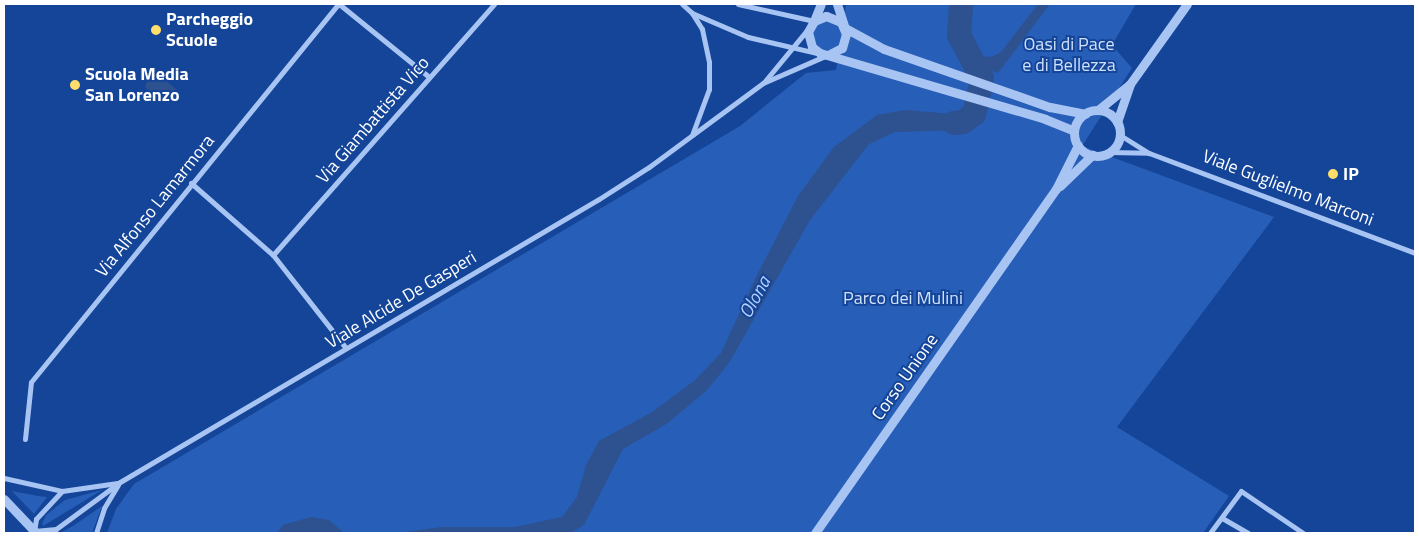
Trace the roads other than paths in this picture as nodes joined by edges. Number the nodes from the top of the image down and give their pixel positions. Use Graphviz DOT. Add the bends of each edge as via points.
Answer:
graph roads {
  1 [pos="339,4"];
  2 [pos="494,4"];
  3 [pos="682,4"];
  4 [pos="738,4"];
  5 [pos="821,4"];
  6 [pos="838,4"];
  7 [pos="1187,4"];
  8 [pos="692,12"];
  9 [pos="812,24"];
  10 [pos="845,28"];
  11 [pos="793,48"];
  12 [pos="820,53"];
  13 [pos="830,54"];
  14 [pos="429,77"];
  15 [pos="763,83"];
  16 [pos="1130,84"];
  17 [pos="1098,110"];
  18 [pos="1085,114"];
  19 [pos="1117,122"];
  20 [pos="1074,131"];
  21 [pos="1120,135"];
  22 [pos="692,136"];
  23 [pos="1078,145"];
  24 [pos="1109,152"];
  25 [pos="1148,153"];
  26 [pos="1092,155"];
  27 [pos="191,183"];
  28 [pos="1056,189"];
  29 [pos="1415,253"];
  30 [pos="273,255"];
  31 [pos="346,348"];
  32 [pos="25,439"];
  33 [pos="4,478"];
  34 [pos="120,482"];
  35 [pos="62,491"];
  36 [pos="4,500"];
  37 [pos="1222,518"];
  38 [pos="35,532"];
  39 [pos="96,533"];
  40 [pos="815,533"];
  41 [pos="1210,533"];
  42 [pos="1248,533"];
  43 [pos="1303,533"];
  1 -- 14 [label="street"];
  1 -- 27 [label="street, Via Alfonso Lamarmora"];
  2 -- 14 [label="street, Via Giambattista Vico"];
  3 -- 8 [label="street"];
  4 -- 9 [label="street"];
  5 -- 9 [label="street"];
  6 -- 10 [label="street"];
  7 -- 16 [label="street"];
  8 -- 11 [label="street" via="748,37"];
  8 -- 22 [label="street" via="702,29 710,62 709,89"];
  9 -- 10 [label="street" via="831,16"];
  9 -- 11 [label="street"];
  9 -- 12 [label="street" via="808,39"];
  10 -- 13 [label="street" via="842,48"];
  10 -- 18 [label="street" via="884,49 942,71 1050,107"];
  11 -- 12 [label="street"];
  11 -- 15 [label="street"];
  12 -- 13 [label="street"];
  13 -- 15 [label="street"];
  13 -- 20 [label="street" via="1045,119"];
  14 -- 30 [label="street, Via Giambattista Vico"];
  15 -- 22 [label="street, Viale Alcide De Gasperi"];
  16 -- 17 [label="street"];
  16 -- 19 [label="street"];
  17 -- 18 [label="street"];
  17 -- 19 [label="street"];
  18 -- 20 [label="street"];
  19 -- 21 [label="street"];
  20 -- 23 [label="street"];
  21 -- 24 [label="street"];
  21 -- 25 [label="street, Viale Guglielmo Marconi"];
  22 -- 31 [label="street, Viale Alcide De Gasperi" via="599,198"];
  23 -- 26 [label="street"];
  23 -- 28 [label="street, Corso Unione"];
  24 -- 25 [label="street, Viale Guglielmo Marconi"];
  24 -- 26 [label="street, Viale Guglielmo Marconi"];
  25 -- 29 [label="street, Viale Guglielmo Marconi"];
  26 -- 28 [label="street, Corso Unione"];
  27 -- 30 [label="street"];
  27 -- 32 [label="street, Via Alfonso Lamarmora" via="31,382"];
  28 -- 40 [label="street, Corso Unione"];
  30 -- 31 [label="street"];
  31 -- 34 [label="street, Viale Alcide De Gasperi"];
  33 -- 35 [label="street, Viale Alcide De Gasperi"];
  34 -- 35 [label="street, Viale Alcide De Gasperi"];
  34 -- 38 [label="street, Viale Alcide De Gasperi" via="56,528"];
  34 -- 39 [label="street, Viale Alcide De Gasperi" via="104,508"];
  35 -- 38 [label="street" via="36,519"];
  36 -- 38 [label="street"];
  37 -- 41 [label="street"];
  37 -- 42 [label="street"];
  37 -- 43 [label="street" via="1241,491"];
}
